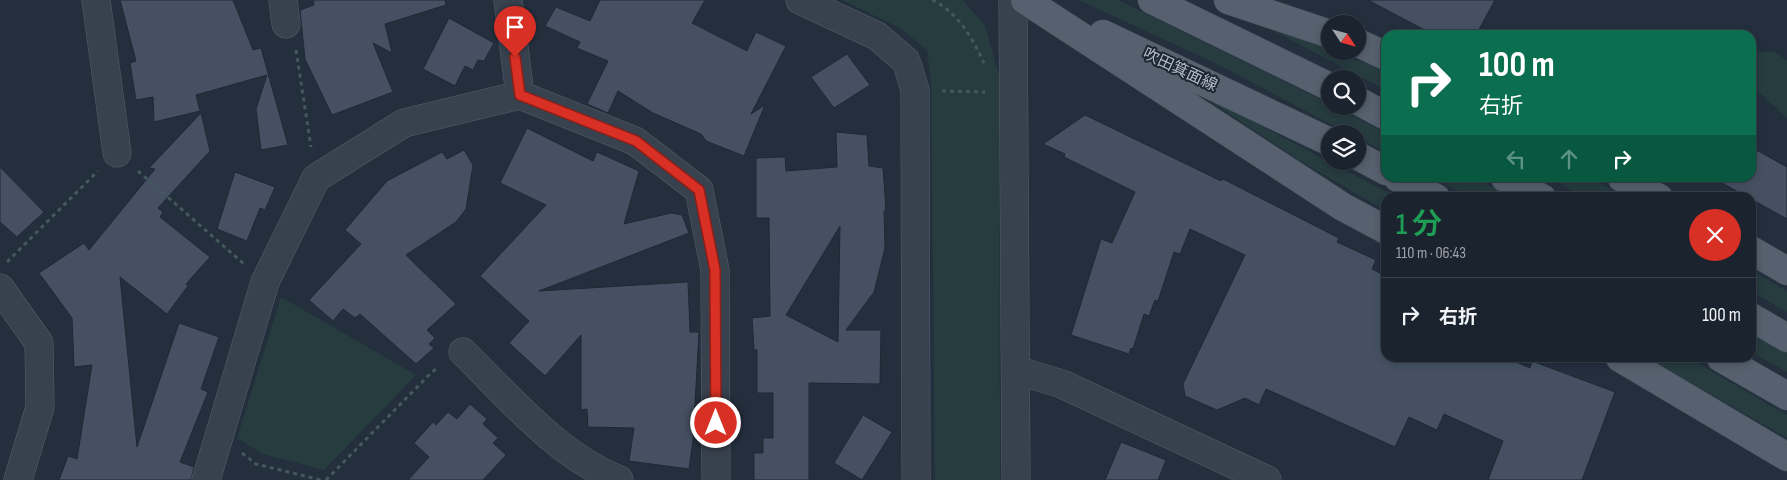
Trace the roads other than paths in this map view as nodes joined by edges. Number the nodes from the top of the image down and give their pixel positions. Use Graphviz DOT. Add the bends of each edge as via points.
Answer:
graph roads {
  1 [pos="96,0"];
  2 [pos="508,0"];
  3 [pos="800,0"];
  4 [pos="1013,0"];
  5 [pos="1025,0"];
  6 [pos="1030,0"];
  7 [pos="1152,0"];
  8 [pos="1228,0"];
  9 [pos="1277,8"];
  10 [pos="1321,30"];
  11 [pos="1366,47"];
  12 [pos="1381,54"];
  13 [pos="1321,83"];
  14 [pos="520,95"];
  15 [pos="1366,105"];
  16 [pos="1381,113"];
  17 [pos="1321,138"];
  18 [pos="117,153"];
  19 [pos="1366,160"];
  20 [pos="1381,168"];
  21 [pos="1406,182"];
  22 [pos="1512,182"];
  23 [pos="1629,182"];
  24 [pos="1425,192"];
  25 [pos="1531,192"];
  26 [pos="1648,192"];
  27 [pos="1381,227"];
  28 [pos="1756,253"];
  29 [pos="1787,271"];
  30 [pos="0,288"];
  31 [pos="1756,320"];
  32 [pos="1787,338"];
  33 [pos="463,352"];
  34 [pos="1627,362"];
  35 [pos="1728,362"];
  36 [pos="1016,370"];
  37 [pos="1787,396"];
  38 [pos="1787,457"];
  39 [pos="18,480"];
  40 [pos="206,480"];
  41 [pos="619,480"];
  42 [pos="716,480"];
  43 [pos="916,480"];
  44 [pos="1016,480"];
  45 [pos="1267,480"];
  1 -- 18 [label="street"];
  2 -- 14 [label="street"];
  3 -- 43 [label="street" via="877,36 906,62 915,90"];
  4 -- 36 [label="street"];
  5 -- 27 [label="main road" via="1343,206"];
  6 -- 17 [label="main road, 吹田箕面線"];
  7 -- 13 [label="main road"];
  8 -- 9 [label="main road"];
  9 -- 10 [label="main road"];
  11 -- 12 [label="main road"];
  14 -- 40 [label="street" via="404,123 316,178 265,282"];
  14 -- 42 [label="street" via="636,141 699,190 715,270"];
  15 -- 16 [label="main road"];
  19 -- 20 [label="main road"];
  21 -- 24 [label="main road"];
  22 -- 25 [label="main road"];
  23 -- 26 [label="main road"];
  28 -- 29 [label="main road"];
  30 -- 39 [label="street" via="38,342 40,407"];
  31 -- 32 [label="main road"];
  33 -- 41 [label="street" via="550,438 593,470"];
  34 -- 38 [label="main road"];
  35 -- 37 [label="main road"];
  36 -- 44 [label="street"];
  36 -- 45 [label="street" via="1062,384"];
}
